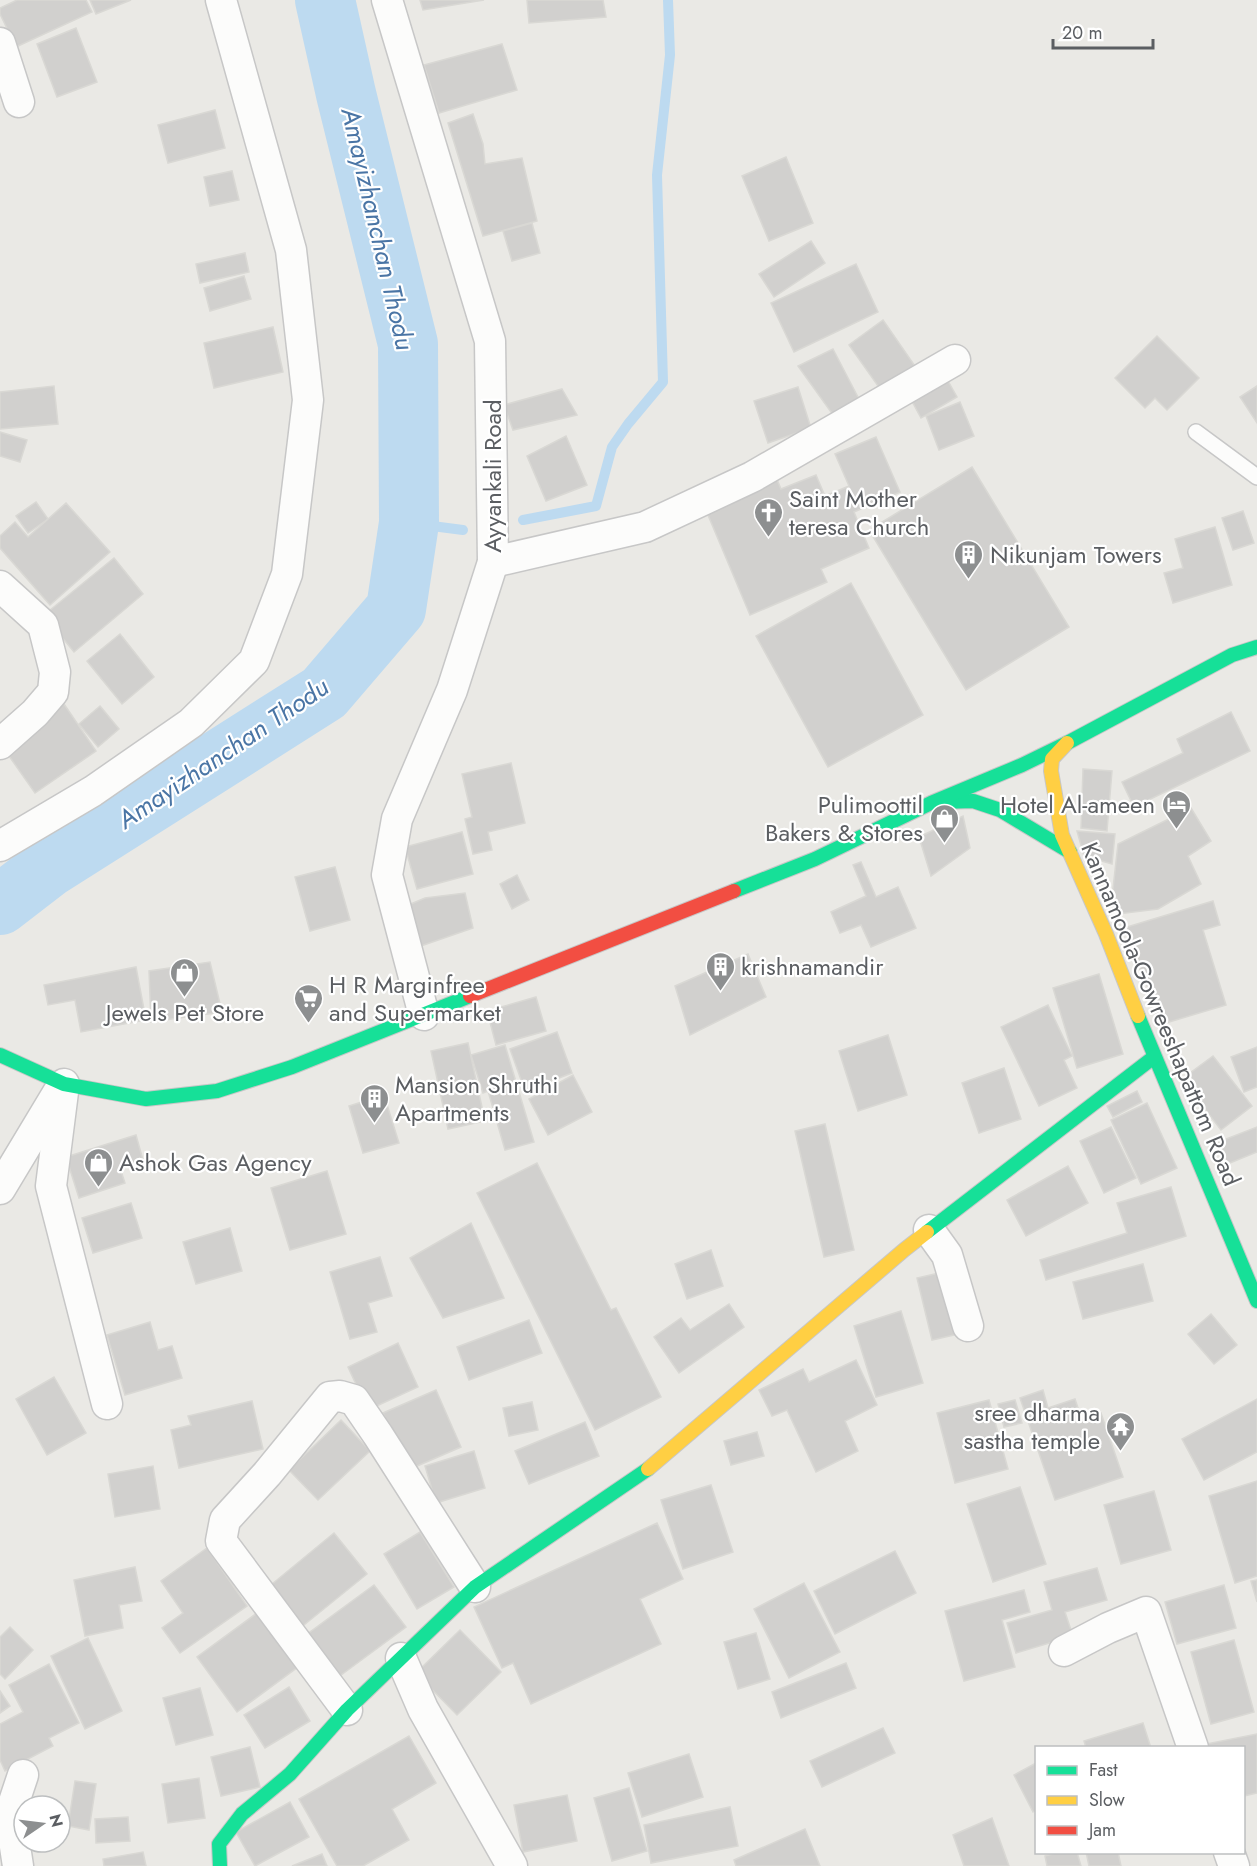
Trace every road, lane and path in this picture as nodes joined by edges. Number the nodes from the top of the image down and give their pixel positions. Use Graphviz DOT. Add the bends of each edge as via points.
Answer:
graph roads {
  1 [pos="221,0"];
  2 [pos="387,0"];
  3 [pos="0,43"];
  4 [pos="18,102"];
  5 [pos="955,360"];
  6 [pos="1196,432"];
  7 [pos="1257,477"];
  8 [pos="493,562"];
  9 [pos="0,586"];
  10 [pos="1257,647"];
  11 [pos="1067,743"];
  12 [pos="0,744"];
  13 [pos="931,803"];
  14 [pos="0,846"];
  15 [pos="1070,852"];
  16 [pos="424,1015"];
  17 [pos="0,1055"];
  18 [pos="1154,1057"];
  19 [pos="64,1083"];
  20 [pos="0,1189"];
  21 [pos="929,1230"];
  22 [pos="1257,1301"];
  23 [pos="968,1326"];
  24 [pos="107,1404"];
  25 [pos="475,1587"];
  26 [pos="1064,1651"];
  27 [pos="401,1658"];
  28 [pos="347,1710"];
  29 [pos="1192,1746"];
  30 [pos="23,1775"];
  31 [pos="18,1866"];
  32 [pos="220,1866"];
  33 [pos="512,1866"];
  1 -- 14 [label="street" via="291,250 299,319 308,400 287,574 254,661 191,723 93,791"];
  2 -- 8 [label="street, Ayyankali Road" via="490,341"];
  3 -- 4 [label="street"];
  5 -- 8 [label="street" via="752,477 645,527"];
  6 -- 7 [label="lane"];
  8 -- 16 [label="street, Ayyankali Road" via="452,690 397,819 387,874"];
  9 -- 12 [label="street" via="43,626 56,672 53,692"];
  10 -- 11 [label="main road" via="1232,654"];
  11 -- 13 [label="main road"];
  11 -- 15 [label="main road, Kannamoola-Gowreeshapattom Road" via="1052,759 1051,771 1062,835"];
  13 -- 15 [label="main road" via="973,801 1000,810"];
  13 -- 16 [label="main road" via="814,859"];
  15 -- 18 [label="main road, Kannamoola-Gowreeshapattom Road"];
  16 -- 19 [label="main road" via="292,1067 217,1091 146,1100"];
  17 -- 19 [label="main road"];
  18 -- 21 [label="main road"];
  18 -- 22 [label="main road, Kannamoola-Gowreeshapattom Road"];
  19 -- 20 [label="street"];
  19 -- 24 [label="street" via="51,1186"];
  21 -- 23 [label="street" via="947,1255"];
  21 -- 25 [label="main road" via="647,1470"];
  25 -- 27 [label="main road"];
  25 -- 28 [label="street" via="354,1400 340,1395 330,1397 225,1520 221,1541"];
  26 -- 29 [label="street" via="1146,1612"];
  27 -- 28 [label="main road"];
  27 -- 33 [label="street" via="423,1709"];
  28 -- 32 [label="main road" via="290,1774 242,1814 219,1844"];
  30 -- 31 [label="street" via="10,1814"];
}
